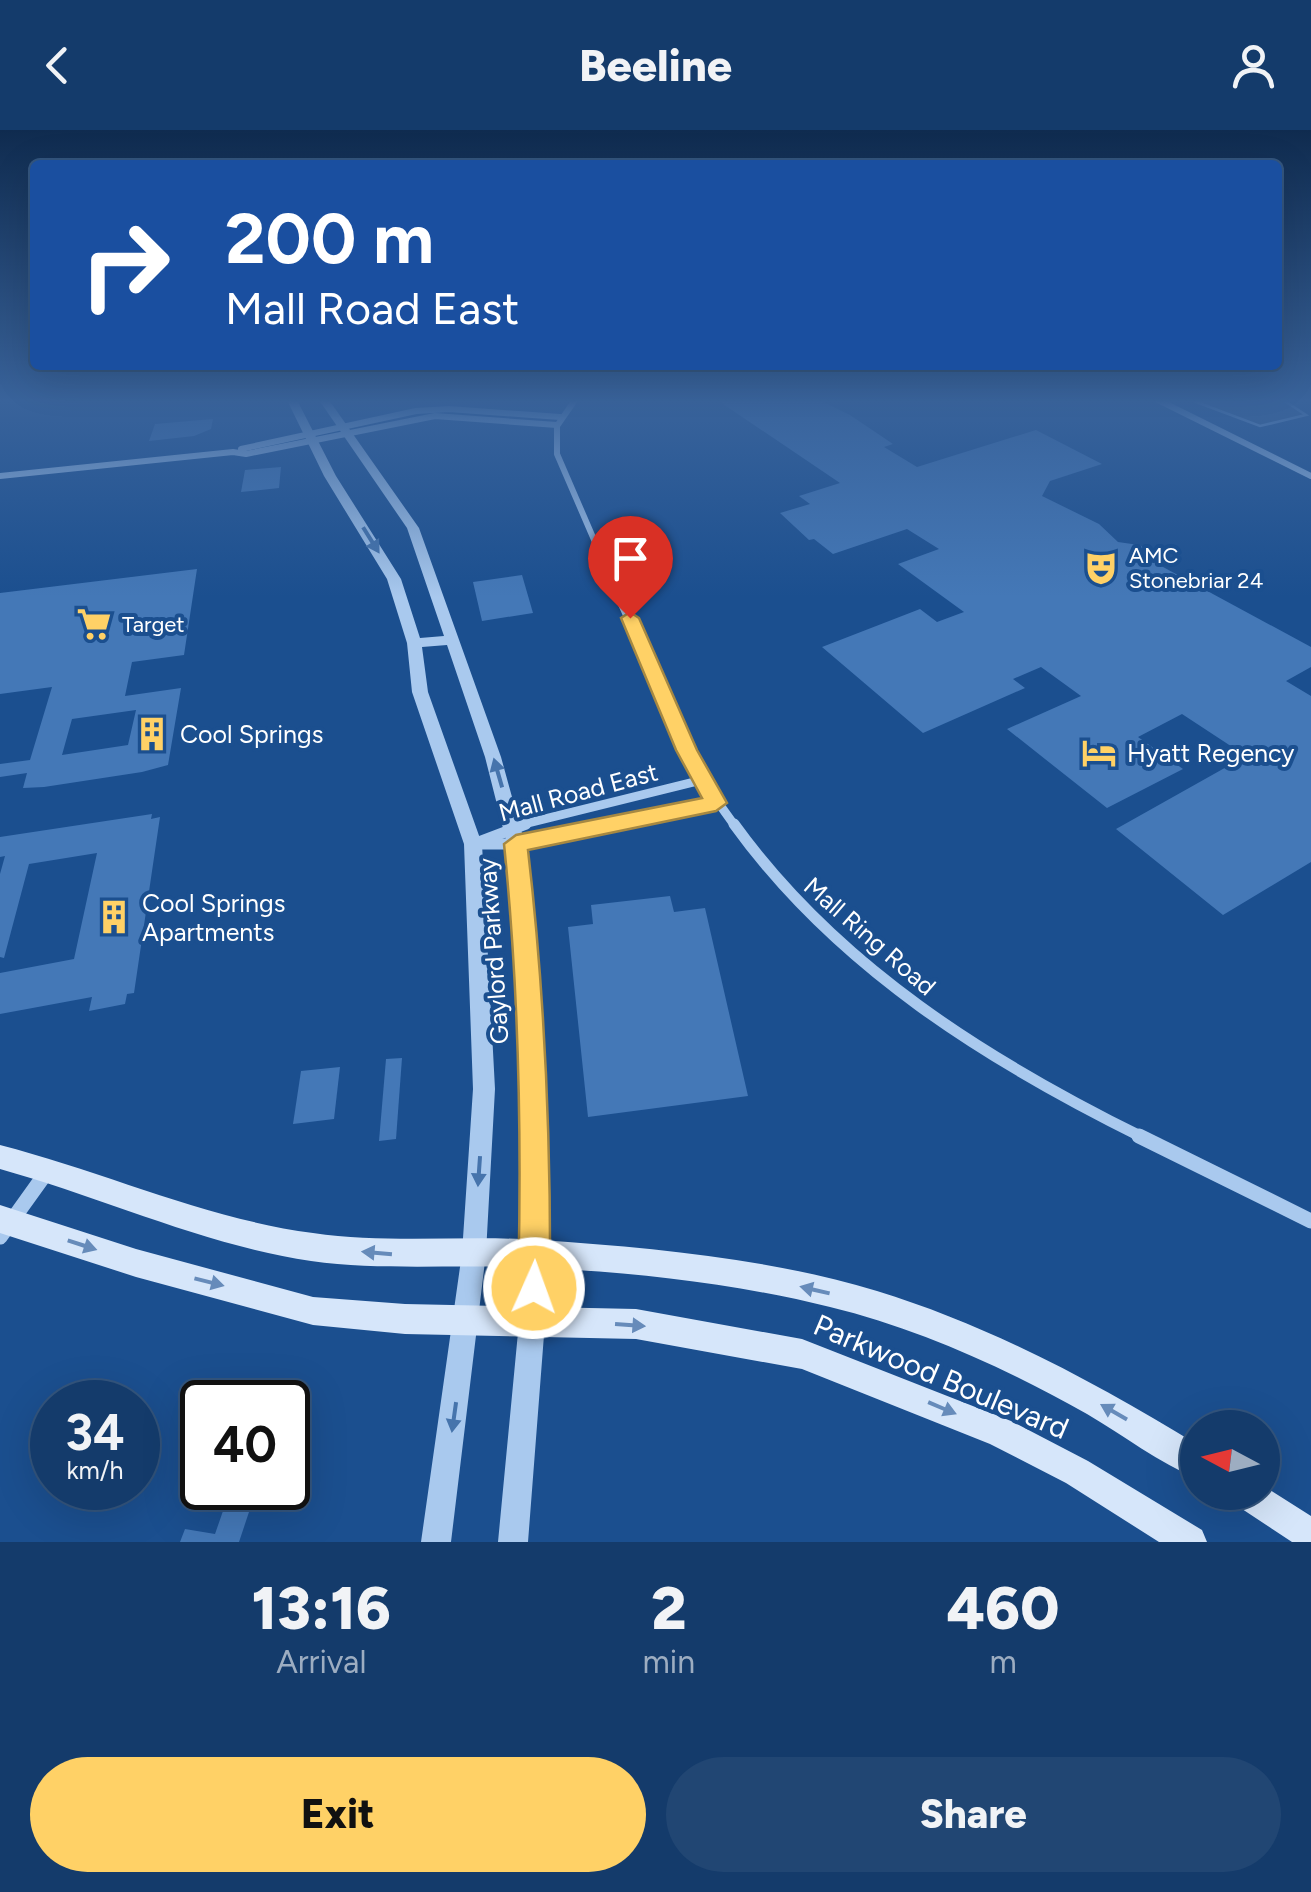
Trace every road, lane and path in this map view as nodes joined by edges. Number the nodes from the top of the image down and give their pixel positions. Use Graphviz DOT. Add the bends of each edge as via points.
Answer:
graph roads {
  1 [pos="98,466"];
  2 [pos="326,466"];
  3 [pos="370,466"];
  4 [pos="561,466"];
  5 [pos="0,476"];
  6 [pos="452,640"];
  7 [pos="414,643"];
  8 [pos="702,780"];
  9 [pos="716,803"];
  10 [pos="514,835"];
  11 [pos="473,844"];
  12 [pos="0,1157"];
  13 [pos="50,1169"];
  14 [pos="1311,1222"];
  15 [pos="4,1226"];
  16 [pos="474,1254"];
  17 [pos="535,1254"];
  18 [pos="467,1320"];
  19 [pos="532,1322"];
  20 [pos="1180,1453"];
  21 [pos="1273,1510"];
  22 [pos="1311,1534"];
  23 [pos="436,1542"];
  24 [pos="512,1542"];
  25 [pos="1190,1542"];
  1 -- 5 [label="street"];
  2 -- 7 [label="street, Gaylord Parkway, one-way" via="394,578"];
  3 -- 6 [label="street, Gaylord Parkway" via="414,528"];
  4 -- 8 [label="street, Mall Ring Road"];
  6 -- 7 [label="street"];
  10 -- 6 [label="street, Gaylord Parkway, one-way"];
  7 -- 11 [label="street, Gaylord Parkway" via="420,692"];
  8 -- 9 [label="street, Mall Ring Road"];
  8 -- 10 [label="street, Mall Road East"];
  9 -- 10 [label="street, Mall Road East"];
  9 -- 14 [label="street, Mall Ring Road" via="812,922 932,1020 1082,1109"];
  10 -- 11 [label="street, Mall Road East"];
  10 -- 17 [label="street, Gaylord Parkway" via="526,938"];
  11 -- 16 [label="street, Gaylord Parkway, one-way" via="484,1089"];
  12 -- 13 [label="main road, Parkwood Boulevard"];
  13 -- 15 [label="street"];
  16 -- 13 [label="main road, Parkwood Boulevard, one-way" via="397,1255 255,1238"];
  15 -- 18 [label="main road, Parkwood Boulevard, one-way" via="313,1310"];
  16 -- 17 [label="main road, Parkwood Boulevard"];
  16 -- 18 [label="street, Gaylord Parkway"];
  17 -- 19 [label="street, Gaylord Parkway"];
  20 -- 17 [label="main road, Parkwood Boulevard, one-way" via="1113,1410 922,1320 778,1281"];
  18 -- 19 [label="main road, Parkwood Boulevard"];
  18 -- 23 [label="street, Gaylord Parkway, one-way"];
  19 -- 24 [label="street, Gaylord Parkway"];
  19 -- 25 [label="main road, Parkwood Boulevard, one-way" via="636,1324 802,1354 1000,1432"];
  21 -- 22 [label="main road"];
}
